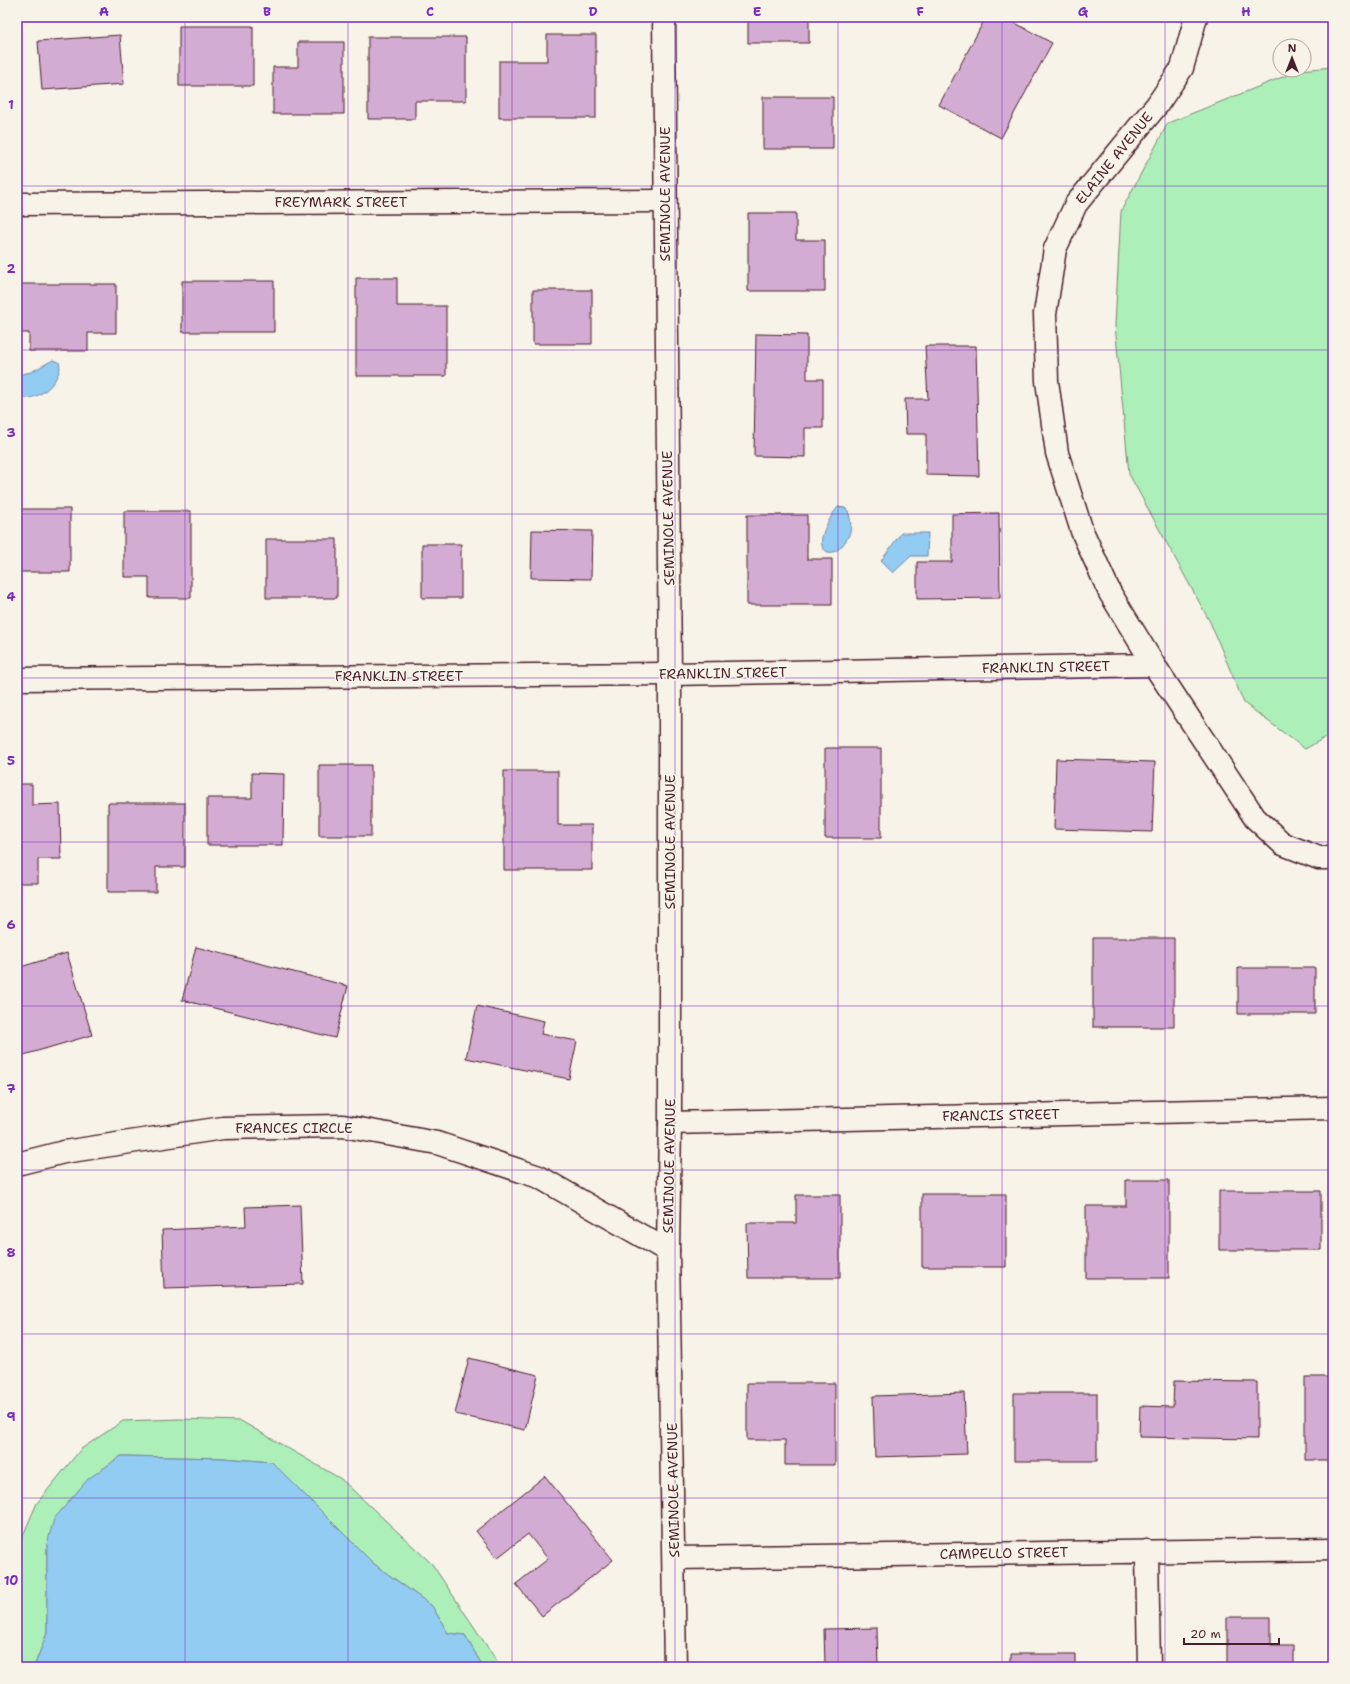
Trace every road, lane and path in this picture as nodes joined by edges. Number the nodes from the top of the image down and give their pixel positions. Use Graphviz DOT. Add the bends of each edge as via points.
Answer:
graph roads {
  1 [pos="664,17"];
  2 [pos="1196,17"];
  3 [pos="664,201"];
  4 [pos="17,204"];
  5 [pos="1154,665"];
  6 [pos="670,674"];
  7 [pos="17,679"];
  8 [pos="1333,858"];
  9 [pos="1333,1108"];
  10 [pos="670,1123"];
  11 [pos="17,1164"];
  12 [pos="668,1251"];
  13 [pos="1333,1549"];
  14 [pos="1147,1551"];
  15 [pos="674,1558"];
  16 [pos="675,1667"];
  17 [pos="1148,1667"];
  1 -- 3 [label="street, SEMINOLE AVENUE"];
  2 -- 5 [label="street, ELAINE AVENUE" via="1182,68 1157,105 1076,204 1055,249 1045,314 1047,381 1057,453 1082,531 1110,593"];
  3 -- 4 [label="street, FREYMARK STREET"];
  3 -- 6 [label="street, SEMINOLE AVENUE"];
  5 -- 6 [label="street, FRANKLIN STREET"];
  5 -- 8 [label="street" via="1255,818 1283,844 1320,858"];
  6 -- 7 [label="street, FRANKLIN STREET"];
  6 -- 10 [label="street, SEMINOLE AVENUE"];
  9 -- 10 [label="street, FRANCIS STREET"];
  10 -- 12 [label="street, SEMINOLE AVENUE"];
  11 -- 12 [label="street, FRANCES CIRCLE" via="64,1152 223,1128 343,1126 437,1143 539,1177"];
  12 -- 15 [label="street, SEMINOLE AVENUE"];
  13 -- 14 [label="street, CAMPELLO STREET"];
  14 -- 15 [label="street, CAMPELLO STREET"];
  14 -- 17 [label="street"];
  15 -- 16 [label="street, SEMINOLE AVENUE"];
}
